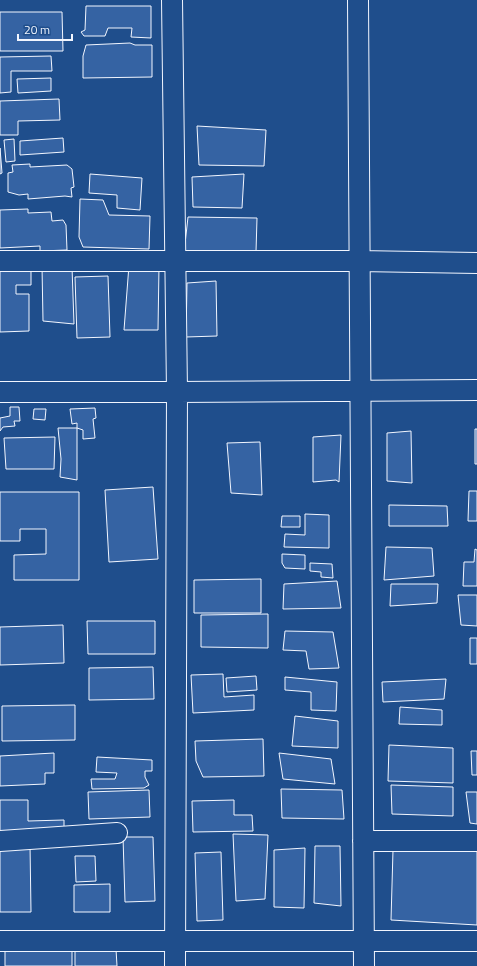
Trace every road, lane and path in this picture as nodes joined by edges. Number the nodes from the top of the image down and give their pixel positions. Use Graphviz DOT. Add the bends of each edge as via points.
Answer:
graph roads {
  1 [pos="172,0"];
  2 [pos="358,0"];
  3 [pos="0,261"];
  4 [pos="175,261"];
  5 [pos="359,261"];
  6 [pos="477,263"];
  7 [pos="360,390"];
  8 [pos="477,390"];
  9 [pos="0,392"];
  10 [pos="177,392"];
  11 [pos="117,833"];
  12 [pos="0,841"];
  13 [pos="363,841"];
  14 [pos="477,841"];
  15 [pos="175,940"];
  16 [pos="0,941"];
  17 [pos="477,941"];
  18 [pos="364,942"];
  19 [pos="175,966"];
  20 [pos="364,966"];
  1 -- 4 [label="street"];
  2 -- 5 [label="street"];
  3 -- 4 [label="street"];
  4 -- 5 [label="street"];
  4 -- 10 [label="street"];
  5 -- 6 [label="street"];
  5 -- 7 [label="street"];
  7 -- 8 [label="street"];
  7 -- 10 [label="street"];
  7 -- 13 [label="street"];
  9 -- 10 [label="street"];
  10 -- 15 [label="street"];
  11 -- 12 [label="street"];
  13 -- 14 [label="street"];
  13 -- 18 [label="street"];
  15 -- 16 [label="street"];
  15 -- 18 [label="street"];
  15 -- 19 [label="street"];
  17 -- 18 [label="street"];
  18 -- 20 [label="street"];
}
